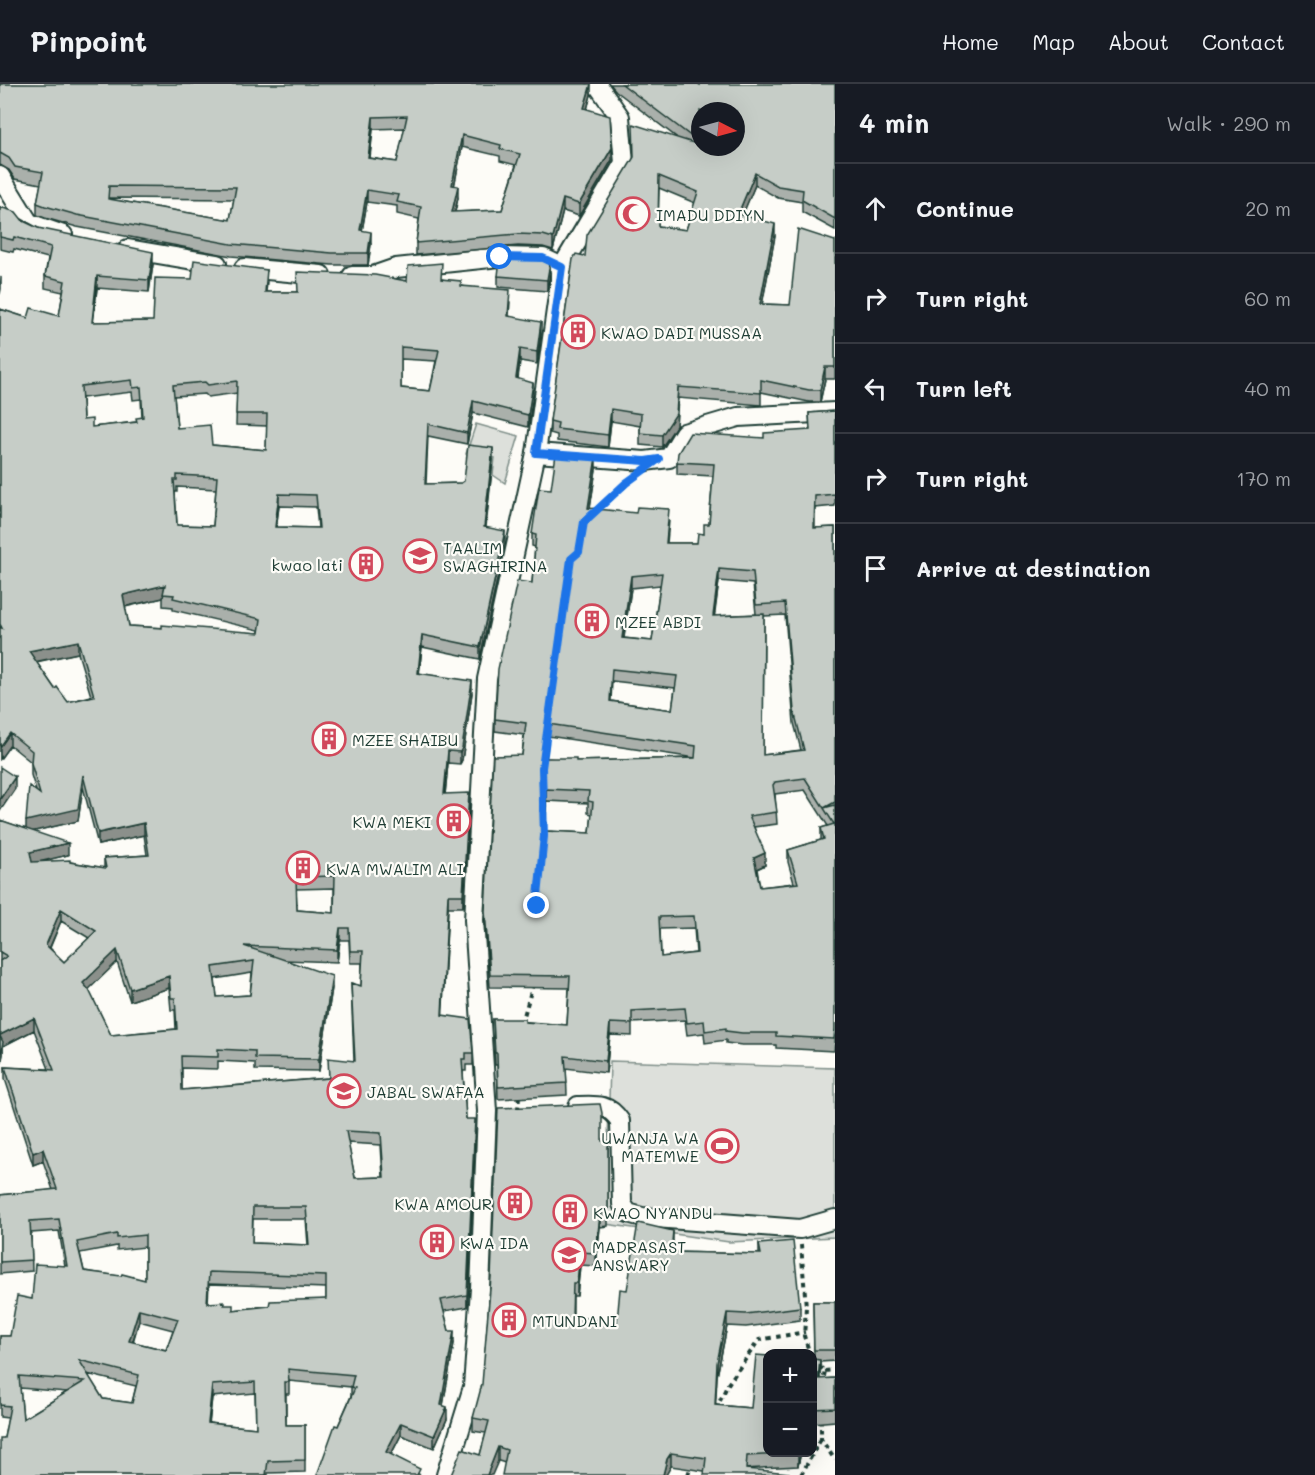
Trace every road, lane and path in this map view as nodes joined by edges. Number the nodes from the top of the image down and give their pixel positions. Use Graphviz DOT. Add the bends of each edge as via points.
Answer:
graph roads {
  1 [pos="597,84"];
  2 [pos="0,176"];
  3 [pos="84,240"];
  4 [pos="105,245"];
  5 [pos="562,267"];
  6 [pos="835,412"];
  7 [pos="536,453"];
  8 [pos="634,477"];
  9 [pos="591,516"];
  10 [pos="534,974"];
  11 [pos="519,1030"];
  12 [pos="519,1089"];
  13 [pos="564,1107"];
  14 [pos="518,1110"];
  15 [pos="487,1111"];
  16 [pos="835,1219"];
  17 [pos="800,1229"];
  18 [pos="805,1332"];
  19 [pos="809,1349"];
  20 [pos="817,1364"];
  21 [pos="835,1370"];
  22 [pos="825,1371"];
  23 [pos="822,1387"];
  24 [pos="715,1411"];
  25 [pos="821,1417"];
  26 [pos="821,1439"];
  27 [pos="693,1458"];
  28 [pos="835,1460"];
  29 [pos="446,1475"];
  30 [pos="688,1475"];
  31 [pos="801,1475"];
  1 -- 5 [label="street" via="620,117 624,163"];
  2 -- 3 [label="street" via="29,223"];
  4 -- 5 [label="street" via="229,267 331,276 373,276 396,268 500,257 543,258"];
  5 -- 7 [label="street"];
  6 -- 7 [label="street" via="738,417 684,433 669,458 645,461"];
  7 -- 15 [label="street" via="487,679 474,920"];
  8 -- 9 [label="path"];
  10 -- 11 [label="path" via="533,992"];
  12 -- 14 [label="path"];
  13 -- 17 [label="street" via="598,1105 613,1110 620,1121 622,1204 628,1213"];
  14 -- 15 [label="street"];
  15 -- 29 [label="street" via="473,1387"];
  16 -- 17 [label="street"];
  17 -- 18 [label="path"];
  18 -- 19 [label="path"];
  18 -- 24 [label="path" via="759,1340 728,1384"];
  20 -- 22 [label="path"];
  21 -- 22 [label="path"];
  22 -- 23 [label="path"];
  25 -- 26 [label="path"];
  26 -- 28 [label="path"];
  26 -- 31 [label="path"];
  27 -- 30 [label="path"];
}
